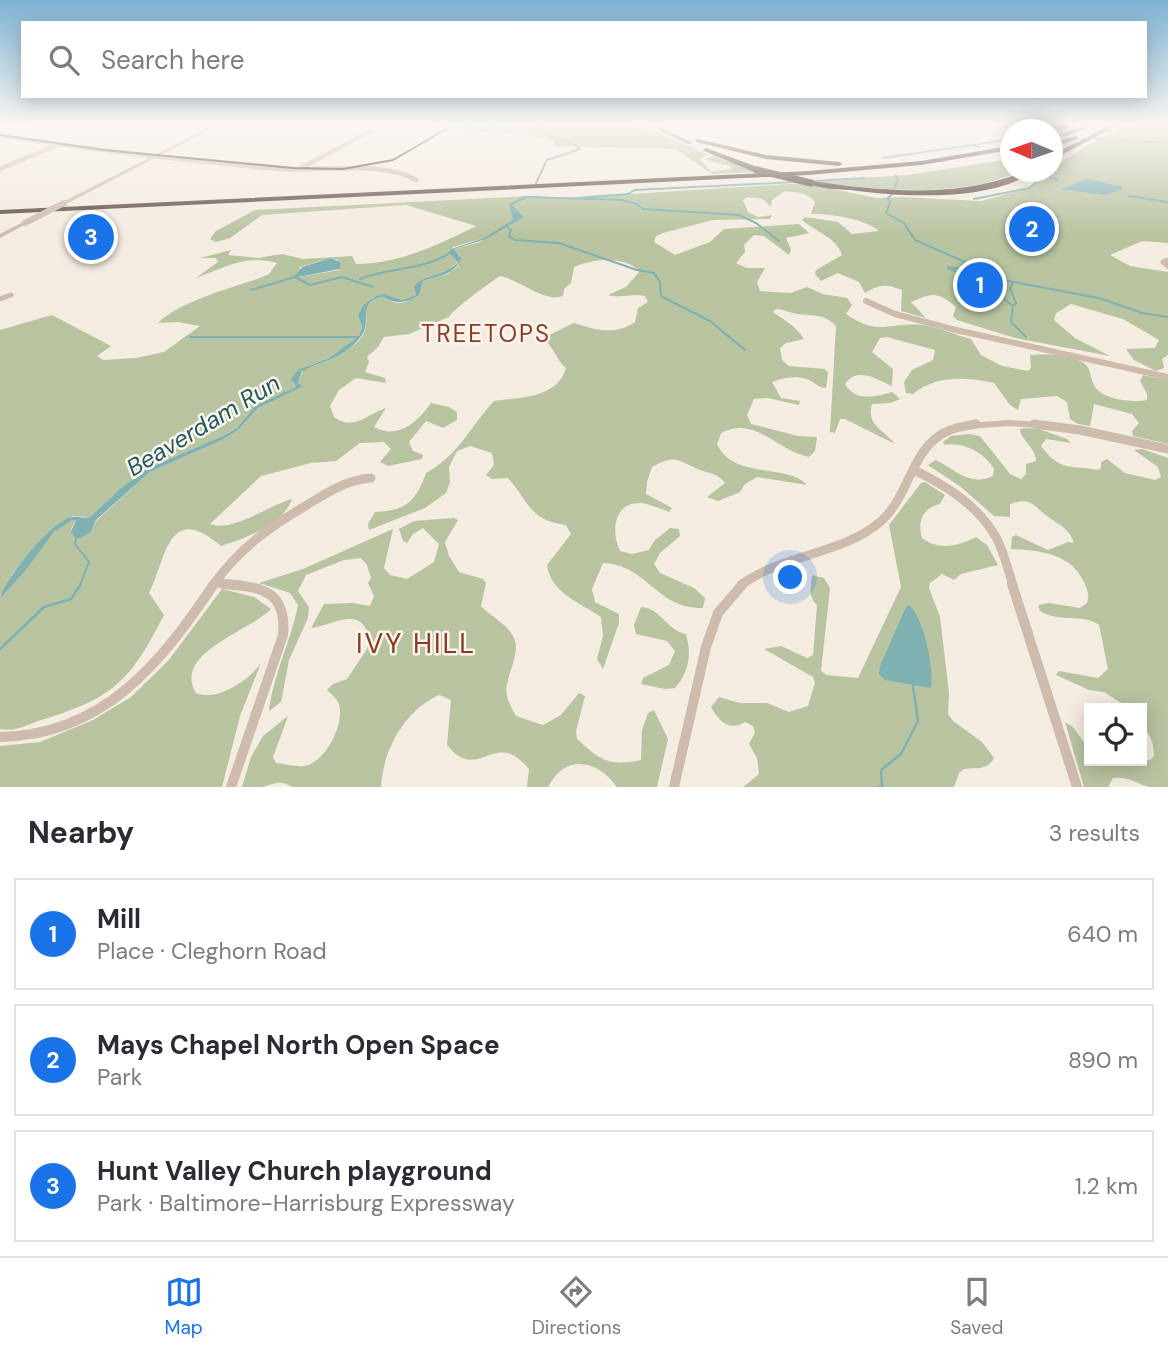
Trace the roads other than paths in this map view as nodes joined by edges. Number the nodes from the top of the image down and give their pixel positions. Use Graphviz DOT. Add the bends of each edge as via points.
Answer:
graph roads {
  1 [pos="20,161"];
  2 [pos="148,161"];
  3 [pos="196,161"];
  4 [pos="315,161"];
  5 [pos="736,161"];
  6 [pos="796,161"];
  7 [pos="927,161"];
  8 [pos="934,161"];
  9 [pos="968,161"];
  10 [pos="0,169"];
  11 [pos="297,170"];
  12 [pos="416,180"];
  13 [pos="1001,182"];
  14 [pos="0,212"];
  15 [pos="0,218"];
  16 [pos="0,236"];
  17 [pos="11,295"];
  18 [pos="0,299"];
  19 [pos="866,301"];
  20 [pos="1168,377"];
  21 [pos="1168,449"];
  22 [pos="914,470"];
  23 [pos="371,478"];
  24 [pos="216,583"];
  25 [pos="0,737"];
  26 [pos="231,787"];
  27 [pos="674,787"];
  28 [pos="1077,787"];
  1 -- 10 [label="street"];
  2 -- 16 [label="street, bridge"];
  3 -- 11 [label="street"];
  4 -- 11 [label="street"];
  5 -- 13 [label="highway, bridge" via="811,183 891,191 945,191"];
  6 -- 7 [label="highway"];
  8 -- 14 [label="highway" via="808,173"];
  9 -- 15 [label="highway" via="839,176"];
  11 -- 12 [label="street" via="382,170"];
  17 -- 18 [label="street"];
  19 -- 20 [label="street" via="936,325"];
  21 -- 22 [label="street" via="1026,424 987,422 960,425 939,435"];
  22 -- 27 [label="street" via="889,515 862,534 760,571 737,588 718,613"];
  22 -- 28 [label="street" via="960,496 998,541"];
  23 -- 24 [label="street" via="344,482 265,531 237,555"];
  24 -- 25 [label="street" via="166,653 116,698 49,730"];
  24 -- 26 [label="street" via="267,592 285,612 282,635"];
}
